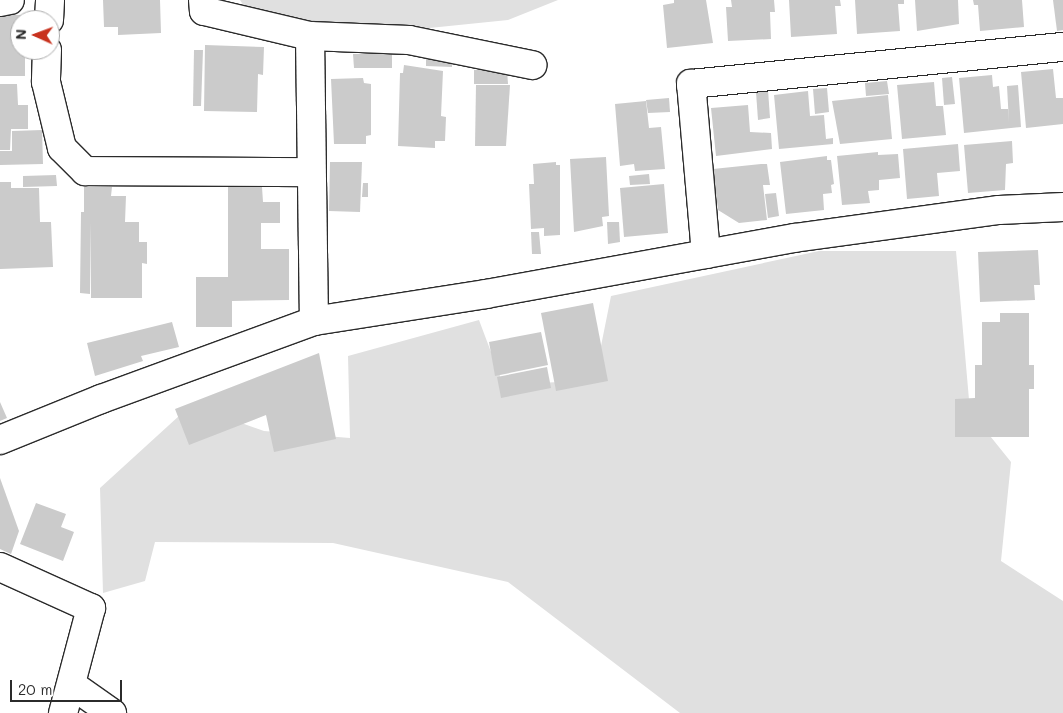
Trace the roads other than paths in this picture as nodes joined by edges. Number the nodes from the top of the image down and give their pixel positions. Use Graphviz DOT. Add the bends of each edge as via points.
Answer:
graph roads {
  1 [pos="10,0"];
  2 [pos="203,0"];
  3 [pos="0,2"];
  4 [pos="310,36"];
  5 [pos="1063,47"];
  6 [pos="47,60"];
  7 [pos="532,65"];
  8 [pos="310,172"];
  9 [pos="1063,207"];
  10 [pos="706,254"];
  11 [pos="314,321"];
  12 [pos="0,440"];
  13 [pos="0,567"];
  14 [pos="72,686"];
  15 [pos="63,713"];
  16 [pos="112,713"];
  1 -- 3 [label="street"];
  2 -- 4 [label="street" via="204,11"];
  4 -- 7 [label="street" via="409,40"];
  4 -- 8 [label="street"];
  5 -- 10 [label="street" via="691,84"];
  6 -- 8 [label="street" via="46,82 62,148 85,171"];
  8 -- 11 [label="street"];
  9 -- 10 [label="street" via="999,210 794,238"];
  10 -- 11 [label="street"];
  11 -- 12 [label="street" via="100,399"];
  13 -- 14 [label="street" via="91,608"];
  14 -- 15 [label="street"];
  14 -- 16 [label="street"];
}
